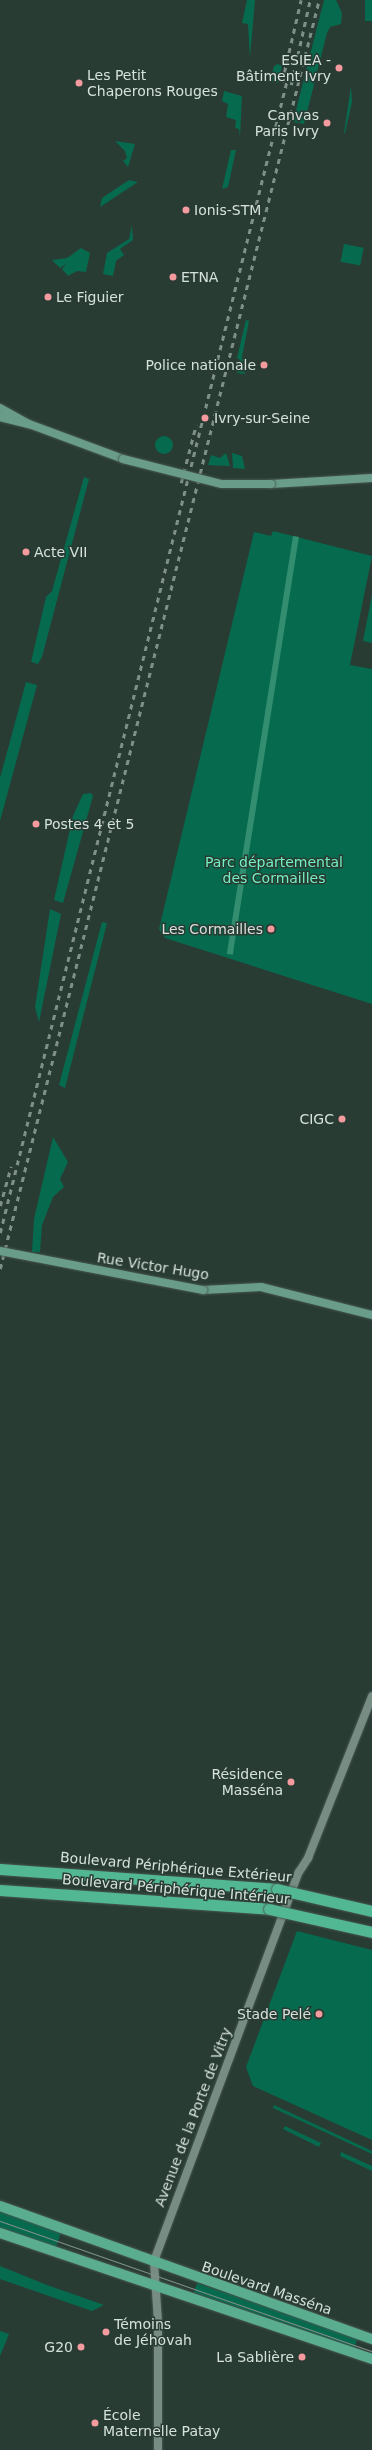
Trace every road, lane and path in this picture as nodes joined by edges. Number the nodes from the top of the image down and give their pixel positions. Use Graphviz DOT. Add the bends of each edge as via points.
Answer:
graph roads {
  1 [pos="0,408"];
  2 [pos="0,417"];
  3 [pos="29,424"];
  4 [pos="372,478"];
  5 [pos="0,1251"];
  6 [pos="372,1315"];
  7 [pos="372,1696"];
  8 [pos="0,1869"];
  9 [pos="0,1890"];
  10 [pos="372,1911"];
  11 [pos="372,1932"];
  12 [pos="0,2206"];
  13 [pos="0,2233"];
  14 [pos="154,2261"];
  15 [pos="157,2285"];
  16 [pos="372,2339"];
  17 [pos="372,2359"];
  18 [pos="158,2450"];
  1 -- 3 [label="main road"];
  2 -- 3 [label="main road"];
  3 -- 4 [label="main road, bridge" via="123,459 222,484"];
  5 -- 6 [label="main road, Rue Victor Hugo, bridge" via="202,1290 257,1286"];
  7 -- 14 [label="street, Avenue de la Porte de Vitry" via="310,1854 299,1872"];
  8 -- 10 [label="highway, Boulevard Périphérique Extérieur, bridge" via="277,1888"];
  9 -- 11 [label="highway, Boulevard Périphérique Intérieur, bridge" via="269,1909"];
  12 -- 14 [label="main road, Boulevard Masséna"];
  13 -- 15 [label="main road"];
  14 -- 15 [label="street"];
  14 -- 16 [label="main road, Boulevard Masséna"];
  15 -- 17 [label="main road"];
  15 -- 18 [label="street"];
}
